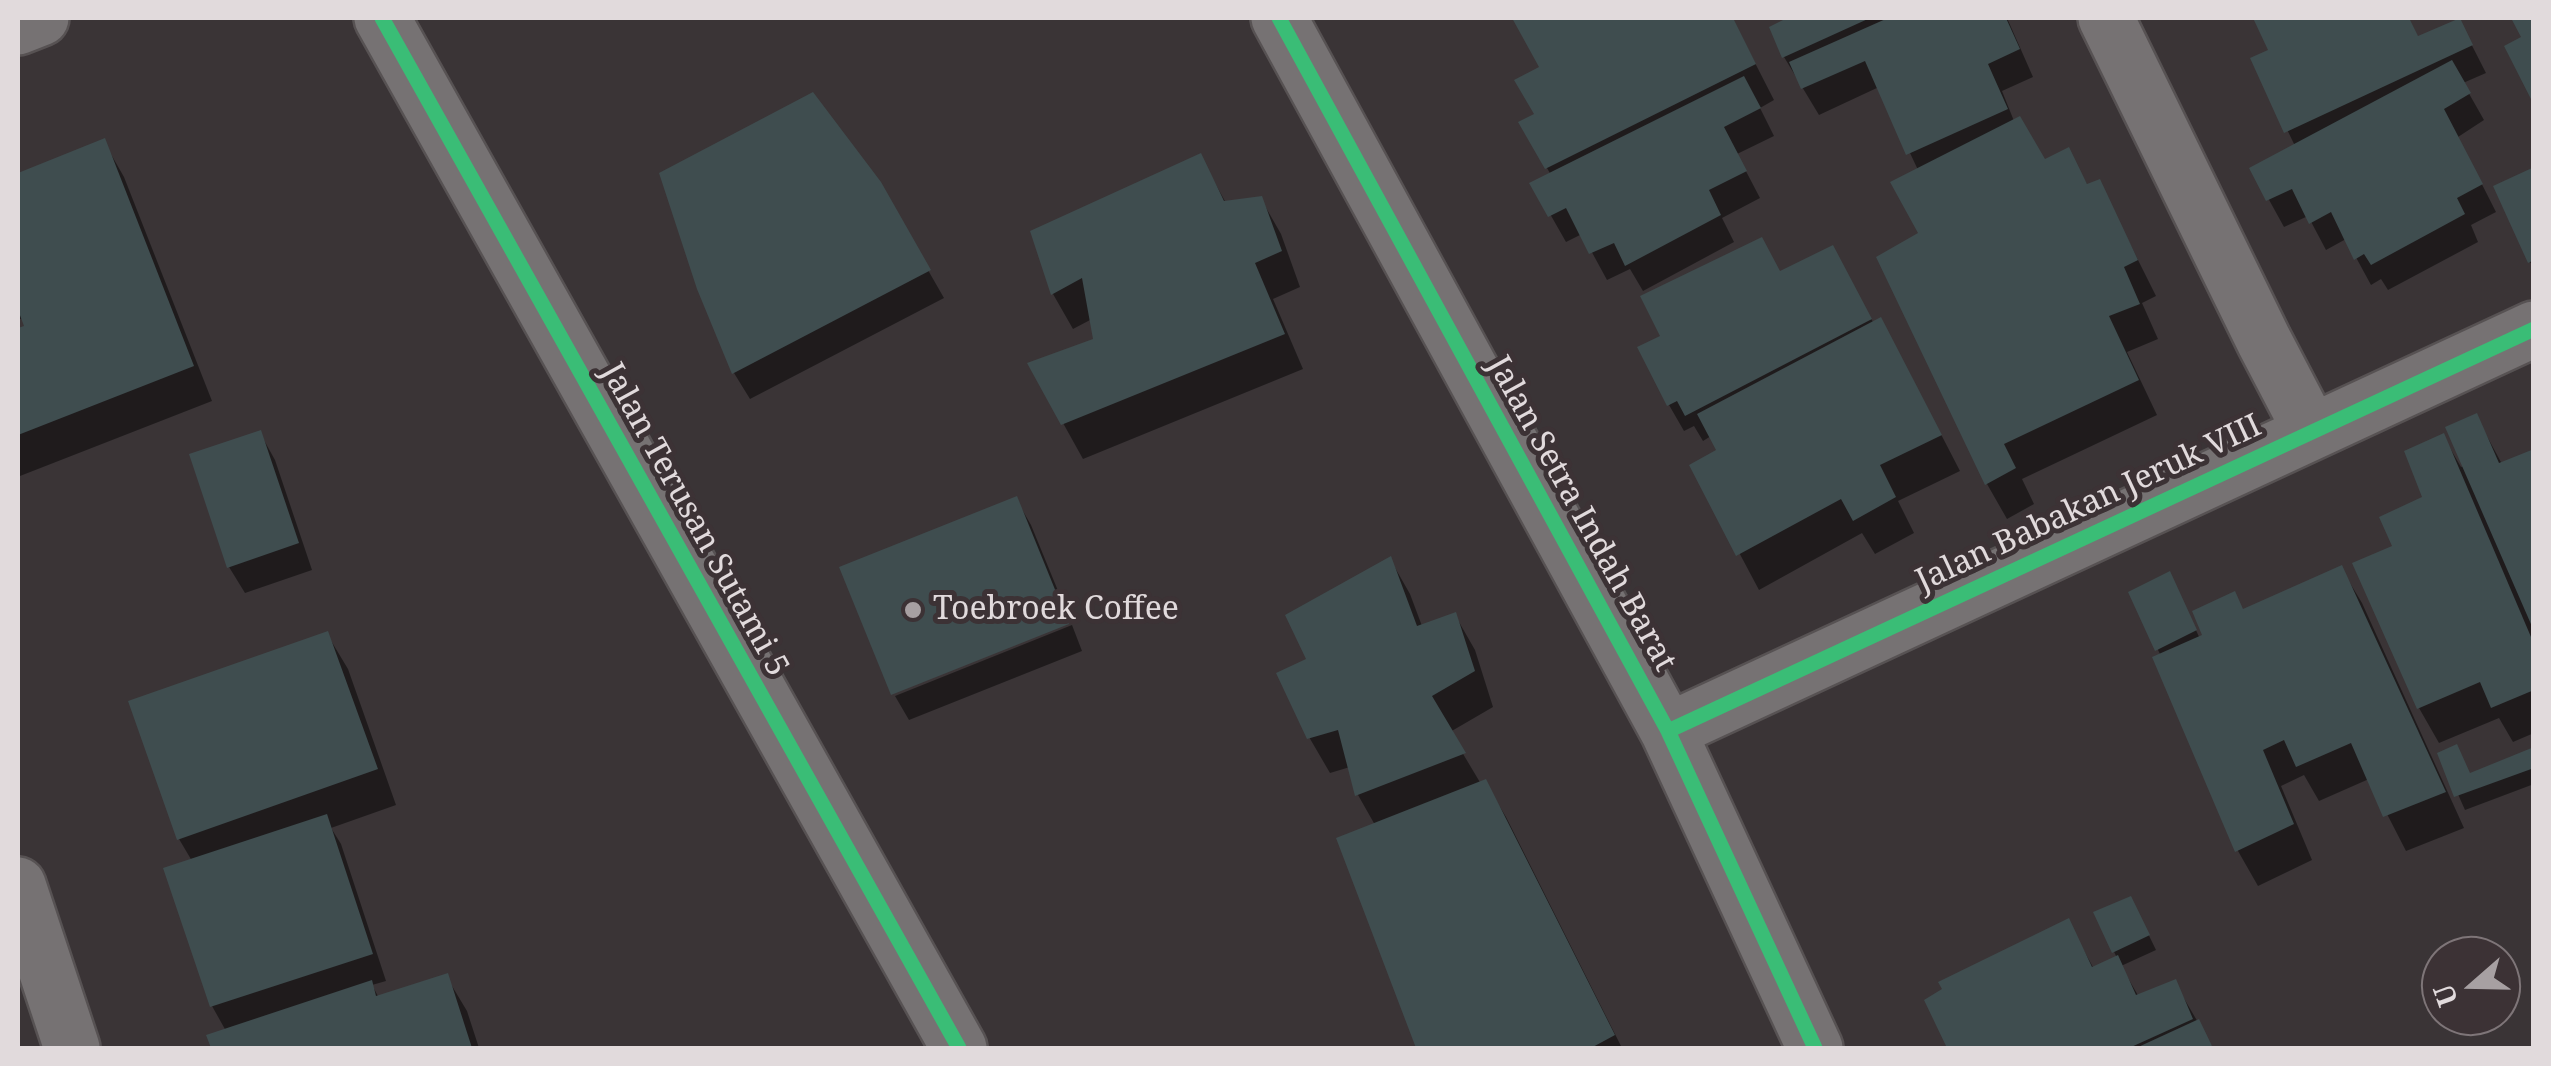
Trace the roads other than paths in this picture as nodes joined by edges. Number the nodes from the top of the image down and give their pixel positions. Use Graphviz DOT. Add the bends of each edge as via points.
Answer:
graph roads {
  1 [pos="41,18"];
  2 [pos="382,18"];
  3 [pos="1279,18"];
  4 [pos="2106,18"];
  5 [pos="18,27"];
  6 [pos="2534,329"];
  7 [pos="2311,431"];
  8 [pos="1668,731"];
  9 [pos="18,885"];
  10 [pos="72,1048"];
  11 [pos="959,1048"];
  12 [pos="1814,1048"];
  1 -- 5 [label="street"];
  2 -- 11 [label="street, Jalan Terusan Sutami 5"];
  3 -- 8 [label="street, Jalan Setra Indah Barat"];
  4 -- 7 [label="street"];
  6 -- 7 [label="street, Jalan Babakan Jeruk VIII"];
  7 -- 8 [label="street, Jalan Babakan Jeruk VIII"];
  8 -- 12 [label="street, Jalan Setra Indah Barat"];
  9 -- 10 [label="street"];
}
